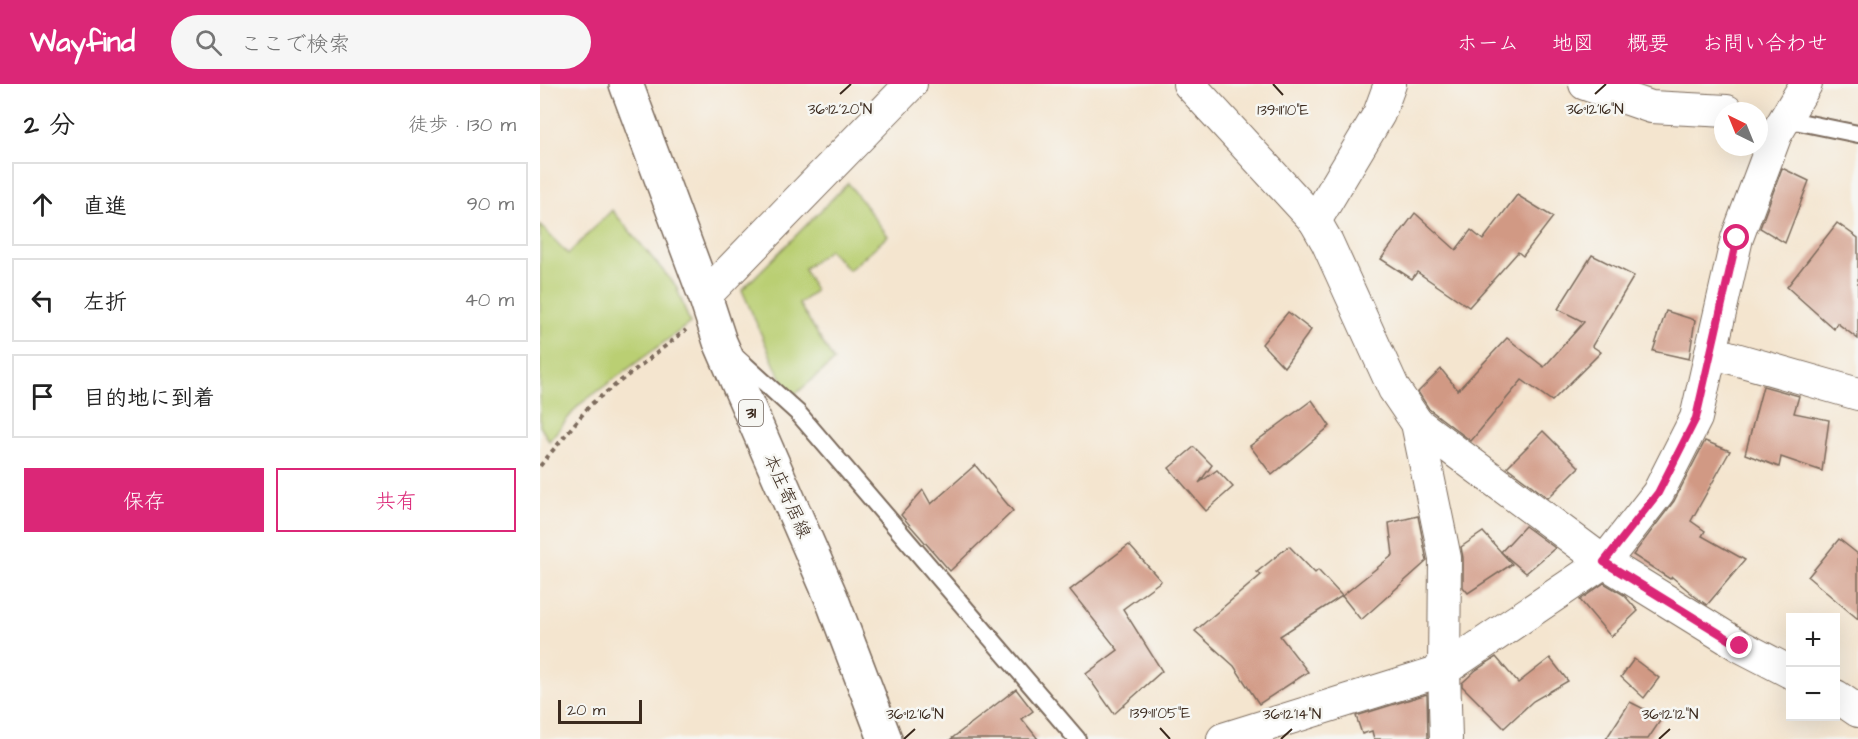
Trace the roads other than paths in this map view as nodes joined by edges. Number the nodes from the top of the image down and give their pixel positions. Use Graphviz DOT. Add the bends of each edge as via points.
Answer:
graph roads {
  1 [pos="626,84"];
  2 [pos="911,84"];
  3 [pos="1189,84"];
  4 [pos="1390,84"];
  5 [pos="1585,84"];
  6 [pos="1806,84"];
  7 [pos="1714,110"];
  8 [pos="1772,117"];
  9 [pos="1858,134"];
  10 [pos="1315,221"];
  11 [pos="707,304"];
  12 [pos="720,342"];
  13 [pos="1712,352"];
  14 [pos="1858,394"];
  15 [pos="1417,423"];
  16 [pos="1604,562"];
  17 [pos="1786,669"];
  18 [pos="1444,670"];
  19 [pos="1840,699"];
  20 [pos="1858,711"];
  21 [pos="885,739"];
  22 [pos="1077,739"];
  23 [pos="1223,739"];
  24 [pos="1446,739"];
  1 -- 11 [label="main road, 本庄寄居線 / 31"];
  2 -- 11 [label="street"];
  3 -- 10 [label="street"];
  4 -- 10 [label="street" via="1379,114"];
  5 -- 7 [label="street" via="1651,107"];
  6 -- 8 [label="street"];
  8 -- 9 [label="lane"];
  8 -- 13 [label="street" via="1776,134 1737,238"];
  10 -- 15 [label="street" via="1394,389"];
  11 -- 12 [label="main road, 本庄寄居線 / 31"];
  12 -- 21 [label="main road, 本庄寄居線 / 31" via="831,597"];
  12 -- 22 [label="lane" via="798,413"];
  13 -- 14 [label="street"];
  13 -- 16 [label="street" via="1696,418 1658,493"];
  15 -- 16 [label="street"];
  15 -- 18 [label="street" via="1445,558"];
  16 -- 17 [label="street" via="1740,646"];
  16 -- 18 [label="street"];
  18 -- 23 [label="street"];
  18 -- 24 [label="street"];
  19 -- 20 [label="street"];
}
